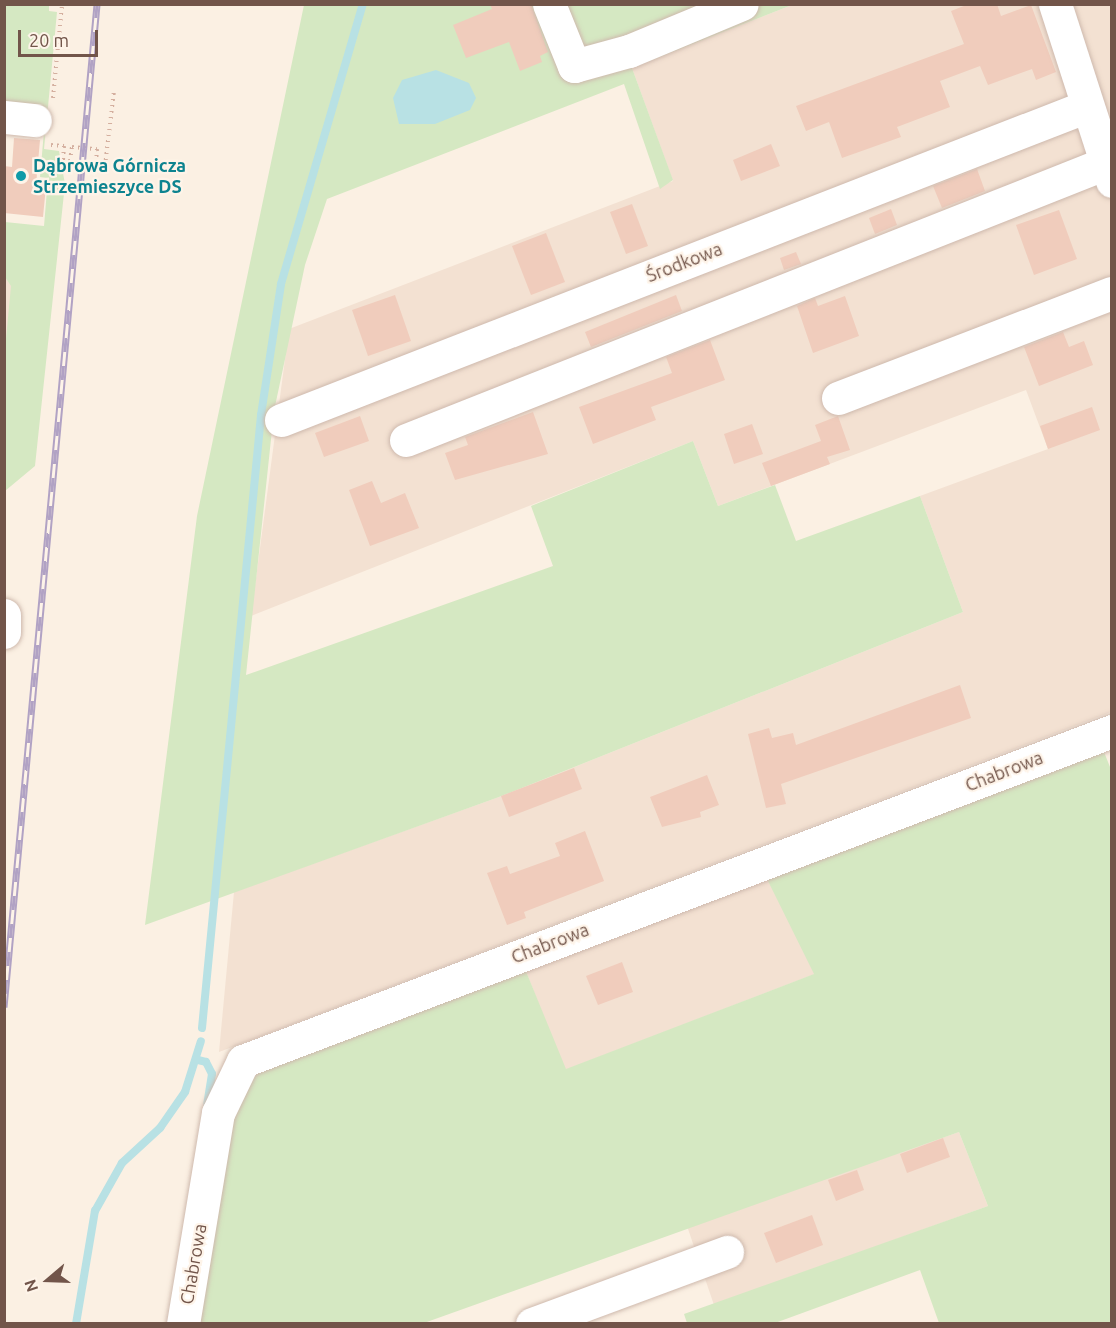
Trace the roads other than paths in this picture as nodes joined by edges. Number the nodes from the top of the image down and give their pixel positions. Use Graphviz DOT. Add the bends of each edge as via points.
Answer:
graph roads {
  1 [pos="549,4"];
  2 [pos="742,4"];
  3 [pos="1055,4"];
  4 [pos="1087,106"];
  5 [pos="1109,172"];
  6 [pos="1112,293"];
  7 [pos="838,398"];
  8 [pos="280,420"];
  9 [pos="406,440"];
  10 [pos="4,615"];
  11 [pos="4,632"];
  12 [pos="1112,731"];
  13 [pos="727,1252"];
  14 [pos="183,1323"];
  15 [pos="532,1323"];
  1 -- 2 [label="street" via="574,66 629,51"];
  3 -- 4 [label="street"];
  4 -- 5 [label="street"];
  4 -- 8 [label="street, Środkowa"];
  5 -- 9 [label="street"];
  6 -- 7 [label="street"];
  10 -- 11 [label="street"];
  12 -- 14 [label="street, Chabrowa" via="243,1061 218,1113"];
  13 -- 15 [label="street"];
}
